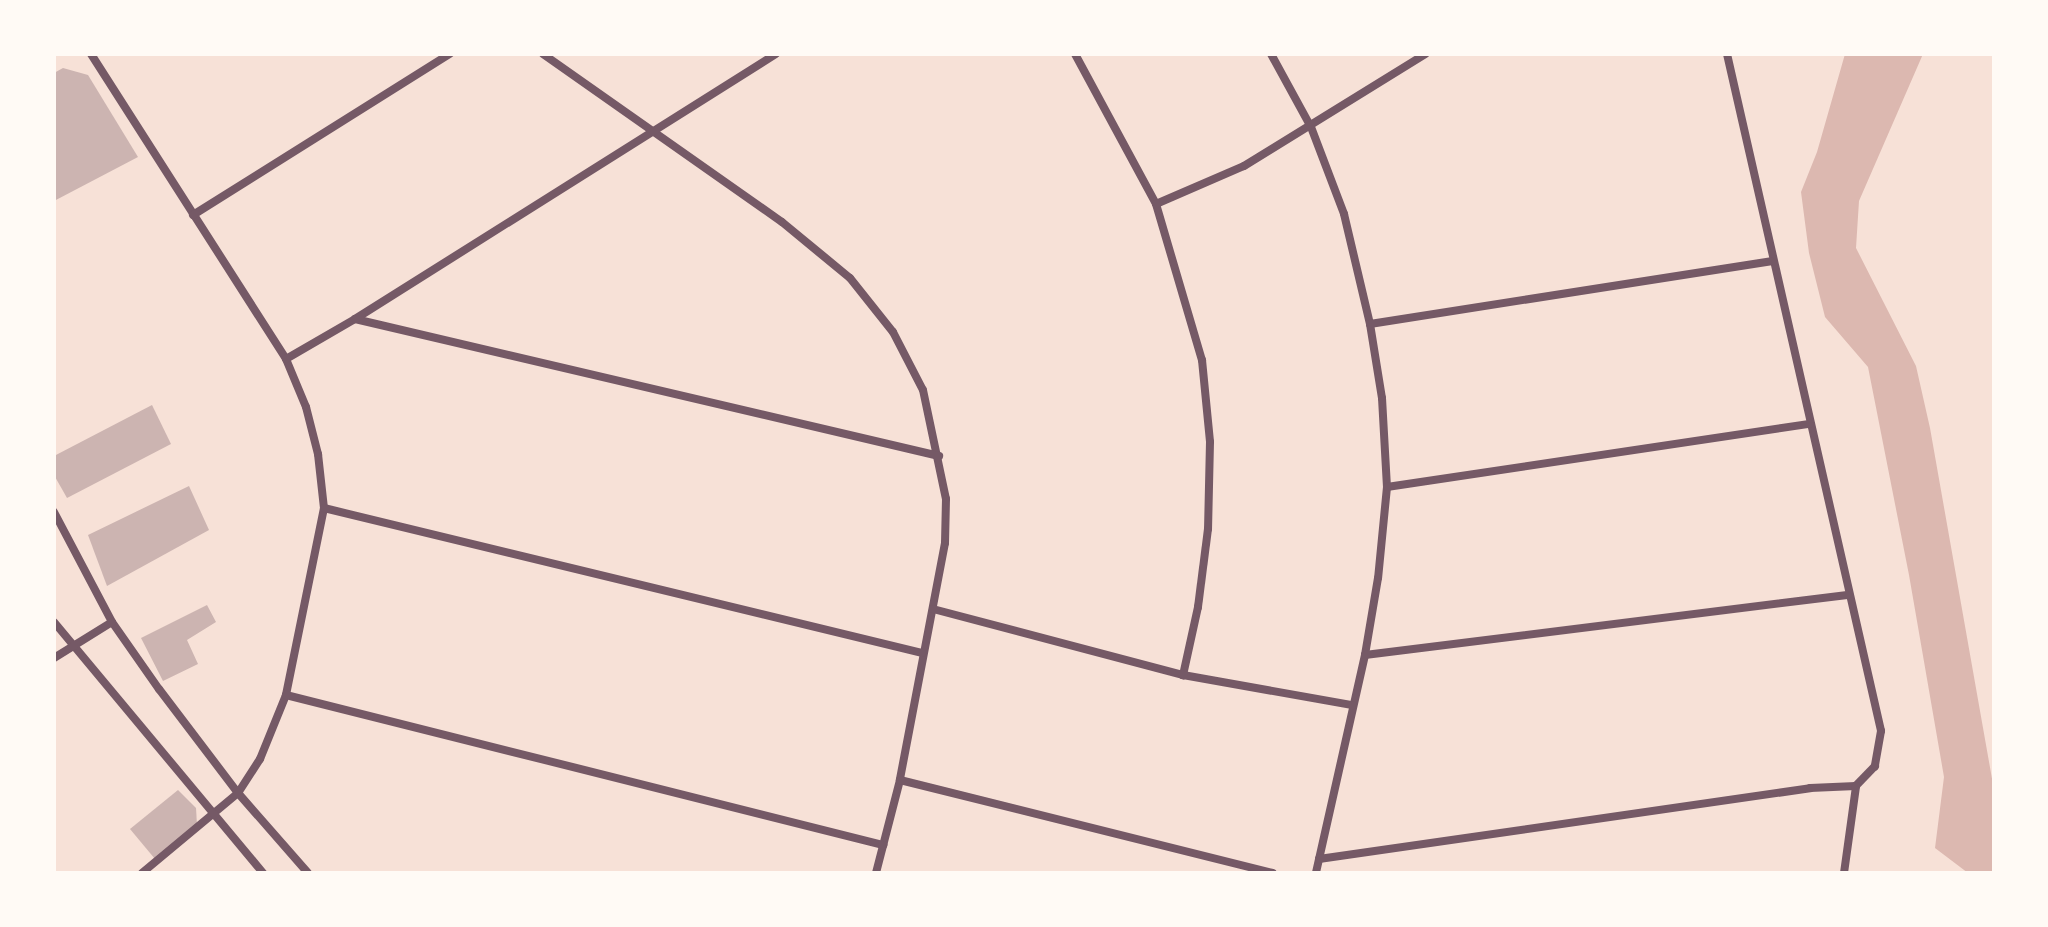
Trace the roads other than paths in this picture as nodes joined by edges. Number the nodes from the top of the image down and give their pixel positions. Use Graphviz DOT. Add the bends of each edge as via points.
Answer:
graph roads {
  1 [pos="91,54"];
  2 [pos="450,54"];
  3 [pos="543,54"];
  4 [pos="776,54"];
  5 [pos="1075,54"];
  6 [pos="1271,54"];
  7 [pos="1425,54"];
  8 [pos="1727,54"];
  9 [pos="1311,127"];
  10 [pos="652,132"];
  11 [pos="1156,204"];
  12 [pos="193,215"];
  13 [pos="1771,261"];
  14 [pos="355,319"];
  15 [pos="1370,324"];
  16 [pos="286,359"];
  17 [pos="1809,424"];
  18 [pos="939,456"];
  19 [pos="1387,487"];
  20 [pos="324,508"];
  21 [pos="54,512"];
  22 [pos="1847,595"];
  23 [pos="933,609"];
  24 [pos="54,622"];
  25 [pos="112,622"];
  26 [pos="75,647"];
  27 [pos="922,653"];
  28 [pos="1365,655"];
  29 [pos="54,658"];
  30 [pos="1183,675"];
  31 [pos="286,695"];
  32 [pos="1352,705"];
  33 [pos="900,780"];
  34 [pos="1856,786"];
  35 [pos="238,793"];
  36 [pos="213,815"];
  37 [pos="883,845"];
  38 [pos="1319,859"];
  39 [pos="142,873"];
  40 [pos="263,873"];
  41 [pos="308,873"];
  42 [pos="876,873"];
  43 [pos="1273,873"];
  44 [pos="1316,873"];
  45 [pos="1844,873"];
  1 -- 12 [label="street"];
  2 -- 12 [label="street"];
  3 -- 10 [label="street"];
  4 -- 10 [label="street"];
  5 -- 11 [label="street"];
  6 -- 9 [label="street"];
  7 -- 9 [label="street"];
  8 -- 13 [label="street"];
  9 -- 11 [label="street" via="1244,166"];
  9 -- 15 [label="street" via="1344,214"];
  10 -- 14 [label="street"];
  10 -- 18 [label="street" via="782,222 850,278 893,332 923,390"];
  11 -- 30 [label="street" via="1202,360 1210,442 1208,529"];
  12 -- 16 [label="street"];
  13 -- 15 [label="street"];
  13 -- 17 [label="street"];
  14 -- 16 [label="street"];
  14 -- 18 [label="street"];
  15 -- 19 [label="street" via="1382,398"];
  16 -- 20 [label="street" via="318,454"];
  17 -- 19 [label="street"];
  17 -- 22 [label="street"];
  18 -- 23 [label="street" via="946,499 945,543"];
  19 -- 28 [label="street"];
  20 -- 27 [label="street"];
  20 -- 31 [label="street"];
  21 -- 25 [label="street"];
  22 -- 28 [label="street"];
  22 -- 34 [label="street" via="1881,731 1875,766"];
  23 -- 27 [label="street"];
  23 -- 30 [label="street"];
  24 -- 26 [label="street"];
  25 -- 26 [label="street"];
  25 -- 35 [label="street"];
  26 -- 29 [label="street"];
  26 -- 36 [label="street"];
  27 -- 33 [label="street"];
  28 -- 32 [label="street"];
  30 -- 32 [label="street"];
  31 -- 35 [label="street" via="260,759"];
  31 -- 37 [label="street"];
  32 -- 38 [label="street"];
  33 -- 37 [label="street"];
  33 -- 43 [label="street"];
  34 -- 38 [label="street" via="1810,788"];
  34 -- 45 [label="street"];
  35 -- 36 [label="street"];
  35 -- 41 [label="street"];
  36 -- 39 [label="street"];
  36 -- 40 [label="street"];
  37 -- 42 [label="street"];
  38 -- 44 [label="street"];
}
